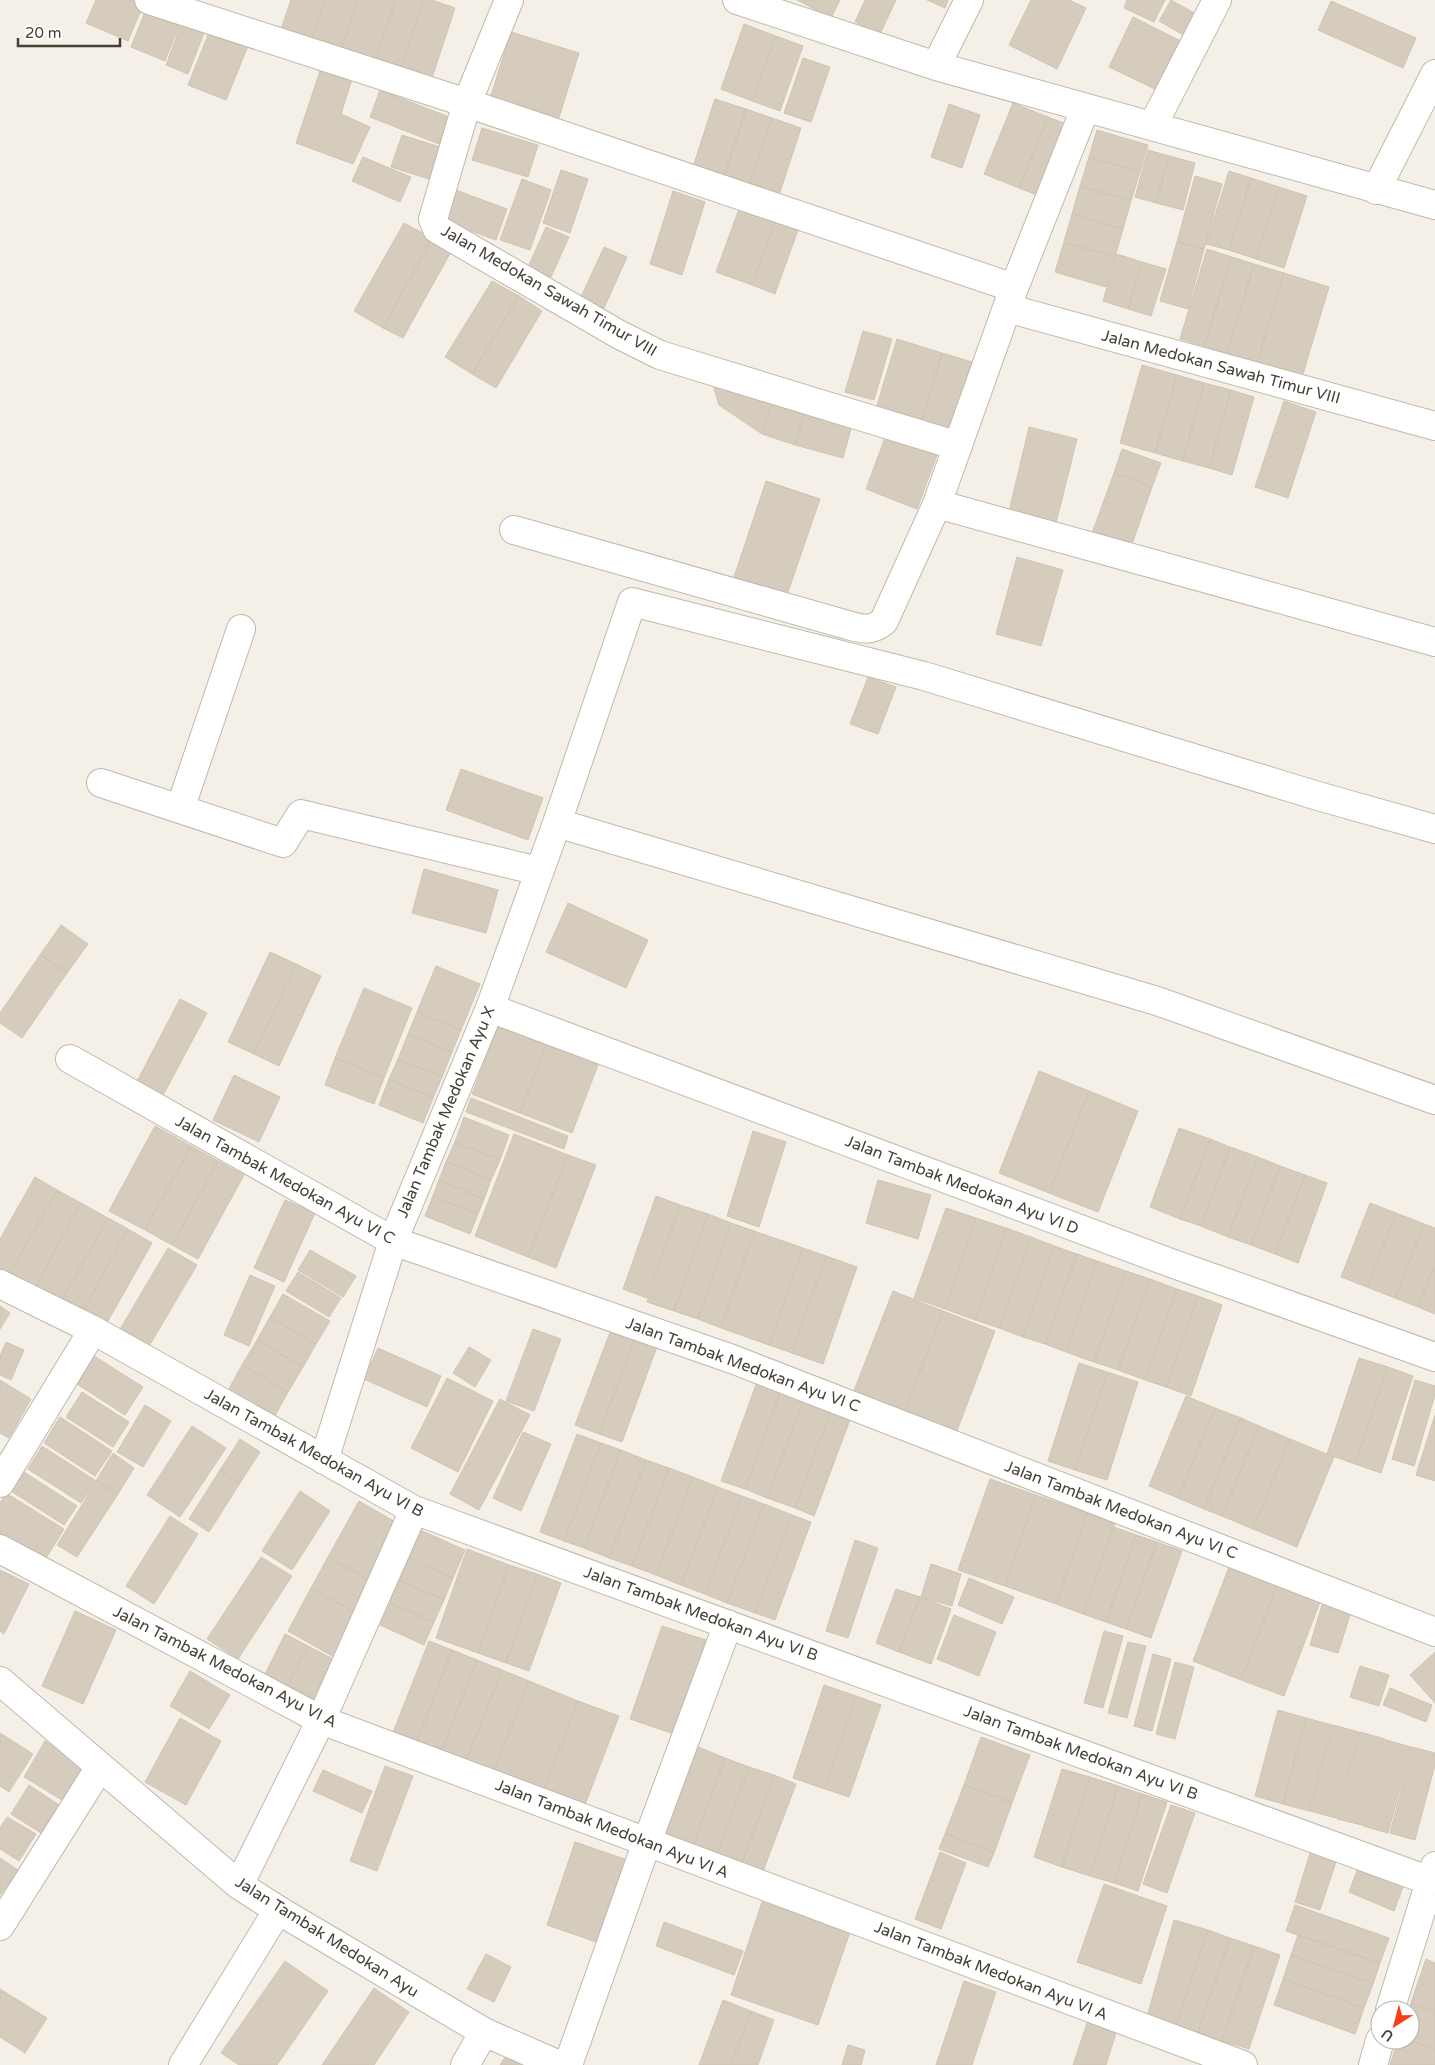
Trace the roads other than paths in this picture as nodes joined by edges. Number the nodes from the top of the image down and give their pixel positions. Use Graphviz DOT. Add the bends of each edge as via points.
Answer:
graph roads {
  1 [pos="148,0"];
  2 [pos="509,0"];
  3 [pos="737,0"];
  4 [pos="969,0"];
  5 [pos="1217,0"];
  6 [pos="936,66"];
  7 [pos="1435,74"];
  8 [pos="467,103"];
  9 [pos="1085,109"];
  10 [pos="1153,125"];
  11 [pos="1376,190"];
  12 [pos="1435,206"];
  13 [pos="1010,298"];
  14 [pos="1435,426"];
  15 [pos="958,446"];
  16 [pos="937,504"];
  17 [pos="514,530"];
  18 [pos="241,629"];
  19 [pos="1435,642"];
  20 [pos="101,783"];
  21 [pos="180,809"];
  22 [pos="557,823"];
  23 [pos="1435,829"];
  24 [pos="539,871"];
  25 [pos="490,1008"];
  26 [pos="70,1059"];
  27 [pos="1435,1100"];
  28 [pos="393,1241"];
  29 [pos="0,1284"];
  30 [pos="93,1330"];
  31 [pos="1435,1357"];
  32 [pos="324,1460"];
  33 [pos="0,1483"];
  34 [pos="414,1510"];
  35 [pos="0,1549"];
  36 [pos="728,1624"];
  37 [pos="1435,1632"];
  38 [pos="0,1681"];
  39 [pos="321,1720"];
  40 [pos="100,1767"];
  41 [pos="647,1842"];
  42 [pos="1432,1874"];
  43 [pos="239,1884"];
  44 [pos="278,1910"];
  45 [pos="0,1926"];
  46 [pos="1393,2000"];
  47 [pos="484,2032"];
  48 [pos="1377,2050"];
  49 [pos="184,2065"];
  50 [pos="465,2065"];
  51 [pos="559,2065"];
  52 [pos="568,2065"];
  53 [pos="1243,2065"];
  54 [pos="1373,2065"];
  1 -- 8 [label="street, Jalan Medokan Sawah Timur VIII"];
  2 -- 8 [label="street, Jalan Medokan Sawah Timur VIII"];
  3 -- 6 [label="street"];
  4 -- 6 [label="street"];
  5 -- 10 [label="street"];
  6 -- 9 [label="street"];
  7 -- 11 [label="street"];
  8 -- 13 [label="street, Jalan Medokan Sawah Timur VIII"];
  8 -- 15 [label="street, Jalan Medokan Sawah Timur VIII" via="433,219 437,229 660,355"];
  9 -- 10 [label="street"];
  9 -- 13 [label="street"];
  10 -- 11 [label="street"];
  11 -- 12 [label="street"];
  13 -- 14 [label="street, Jalan Medokan Sawah Timur VIII"];
  13 -- 15 [label="street"];
  15 -- 16 [label="street"];
  16 -- 17 [label="street" via="884,621 869,629"];
  16 -- 19 [label="street"];
  18 -- 21 [label="street"];
  20 -- 21 [label="street"];
  21 -- 24 [label="street" via="283,843 301,814"];
  22 -- 23 [label="street, Jalan Tambak Medokan Ayu X" via="632,602 924,676"];
  22 -- 24 [label="street, Jalan Tambak Medokan Ayu X"];
  22 -- 27 [label="street" via="1157,1001"];
  24 -- 25 [label="street, Jalan Tambak Medokan Ayu X"];
  25 -- 28 [label="street, Jalan Tambak Medokan Ayu X"];
  25 -- 31 [label="street, Jalan Tambak Medokan Ayu VI D" via="1171,1263"];
  26 -- 28 [label="street, Jalan Tambak Medokan Ayu VI C"];
  28 -- 32 [label="street, Jalan Tambak Medokan Ayu X"];
  28 -- 37 [label="street, Jalan Tambak Medokan Ayu VI C" via="732,1358"];
  29 -- 30 [label="street, Jalan Tambak Medokan Ayu VI B"];
  30 -- 32 [label="street, Jalan Tambak Medokan Ayu VI B"];
  30 -- 33 [label="street"];
  32 -- 34 [label="street, Jalan Tambak Medokan Ayu VI B"];
  34 -- 36 [label="street, Jalan Tambak Medokan Ayu VI B"];
  34 -- 39 [label="street"];
  35 -- 39 [label="street, Jalan Tambak Medokan Ayu VI A"];
  36 -- 41 [label="street"];
  36 -- 42 [label="street, Jalan Tambak Medokan Ayu VI B"];
  38 -- 40 [label="street, Jalan Tambak Medokan Ayu"];
  39 -- 41 [label="street, Jalan Tambak Medokan Ayu VI A"];
  39 -- 43 [label="street"];
  40 -- 43 [label="street, Jalan Tambak Medokan Ayu"];
  40 -- 45 [label="street"];
  41 -- 52 [label="street"];
  41 -- 53 [label="street, Jalan Tambak Medokan Ayu VI A"];
  42 -- 46 [label="street"];
  43 -- 44 [label="street, Jalan Tambak Medokan Ayu"];
  44 -- 47 [label="street, Jalan Tambak Medokan Ayu"];
  44 -- 49 [label="street"];
  47 -- 50 [label="street"];
  47 -- 51 [label="street, Jalan Tambak Medokan Ayu"];
  48 -- 54 [label="street"];
}
